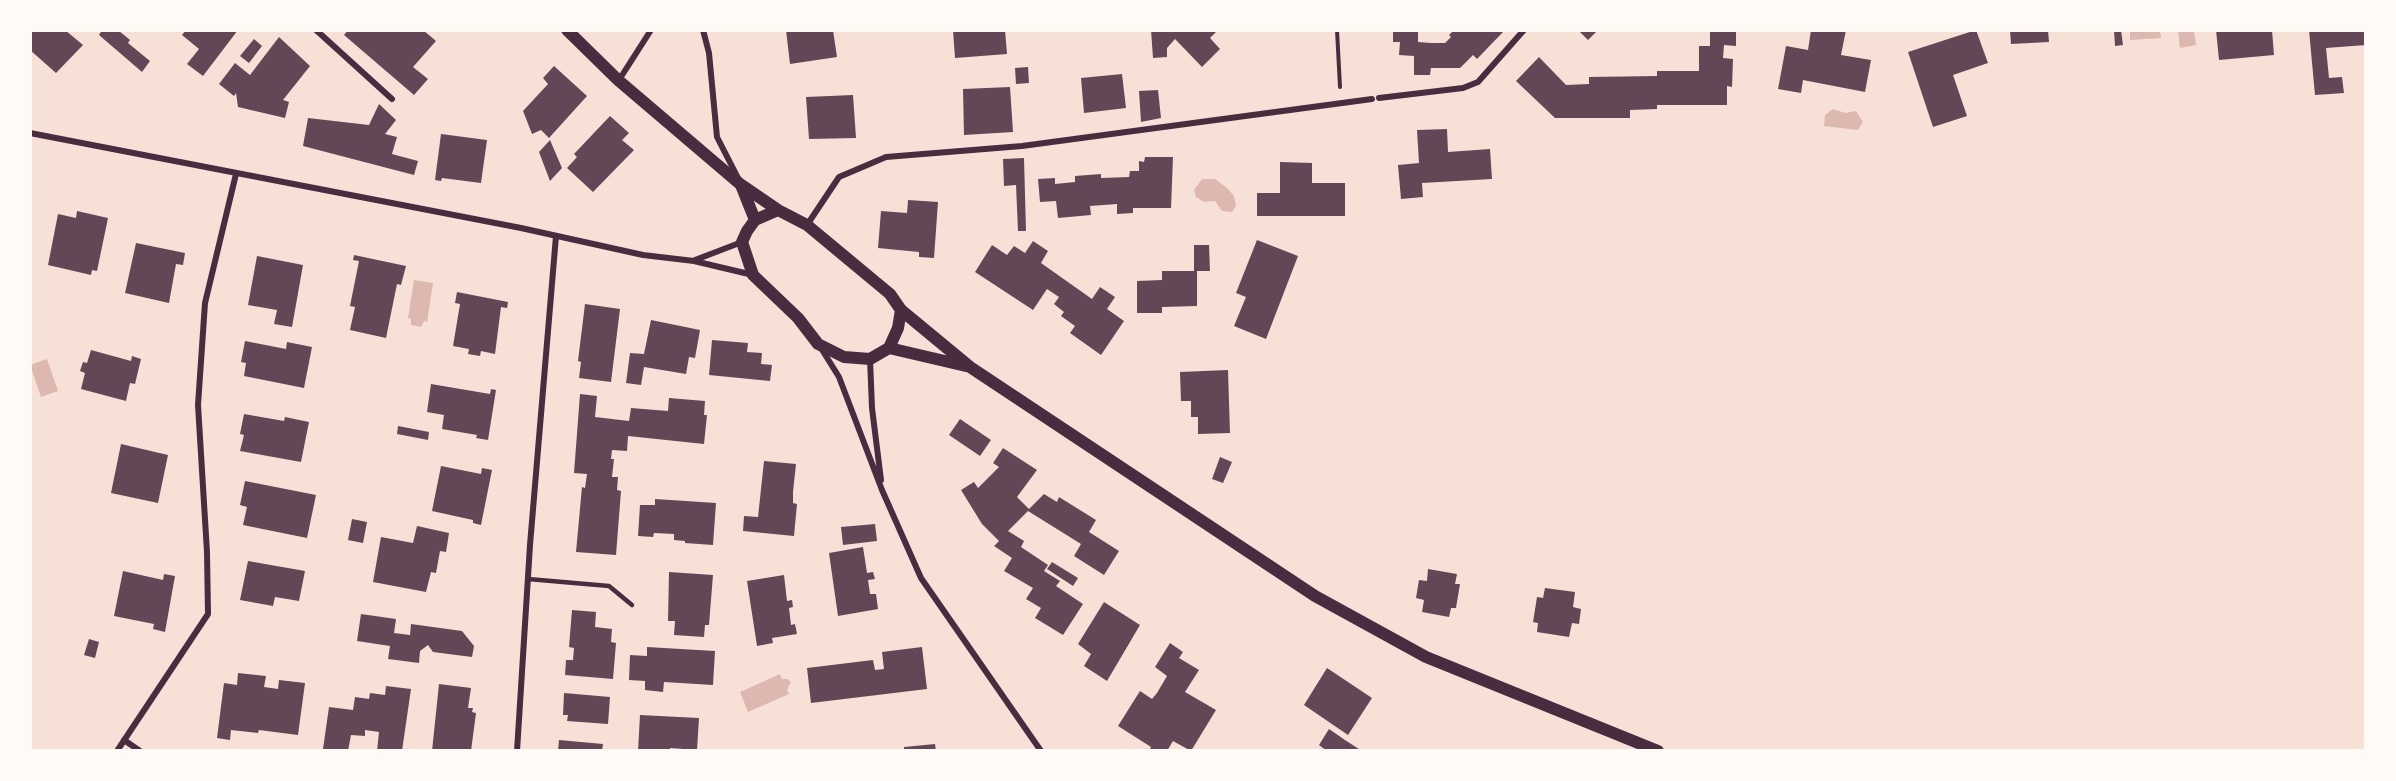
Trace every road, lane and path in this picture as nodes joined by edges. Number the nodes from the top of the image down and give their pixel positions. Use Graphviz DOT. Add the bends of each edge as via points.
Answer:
graph roads {
  1 [pos="316,30"];
  2 [pos="567,30"];
  3 [pos="651,30"];
  4 [pos="703,30"];
  5 [pos="1338,30"];
  6 [pos="1524,30"];
  7 [pos="618,80"];
  8 [pos="392,99"];
  9 [pos="1341,103"];
  10 [pos="30,133"];
  11 [pos="236,174"];
  12 [pos="740,184"];
  13 [pos="778,210"];
  14 [pos="755,220"];
  15 [pos="807,225"];
  16 [pos="556,236"];
  17 [pos="742,242"];
  18 [pos="694,261"];
  19 [pos="753,275"];
  20 [pos="901,310"];
  21 [pos="818,344"];
  22 [pos="889,348"];
  23 [pos="870,359"];
  24 [pos="970,367"];
  25 [pos="882,490"];
  26 [pos="528,579"];
  27 [pos="632,605"];
  28 [pos="124,740"];
  29 [pos="117,751"];
  30 [pos="140,751"];
  31 [pos="517,751"];
  32 [pos="1041,751"];
  33 [pos="1658,751"];
  1 -- 8 [label="street"];
  2 -- 7 [label="main road"];
  3 -- 7 [label="street"];
  4 -- 12 [label="street" via="709,52 717,137"];
  5 -- 9 [label="path"];
  6 -- 9 [label="street" via="1478,82 1463,88"];
  7 -- 12 [label="main road"];
  9 -- 15 [label="street" via="1022,146 886,157 839,177"];
  10 -- 11 [label="street"];
  11 -- 16 [label="street"];
  11 -- 28 [label="street" via="205,303 198,405 208,614"];
  12 -- 13 [label="main road"];
  12 -- 14 [label="main road"];
  13 -- 14 [label="main road"];
  13 -- 15 [label="main road"];
  14 -- 17 [label="main road"];
  15 -- 20 [label="main road" via="890,294"];
  16 -- 18 [label="street" via="644,255"];
  16 -- 26 [label="street"];
  17 -- 18 [label="street"];
  17 -- 19 [label="main road"];
  18 -- 19 [label="street"];
  19 -- 21 [label="main road" via="798,318"];
  20 -- 22 [label="main road"];
  20 -- 24 [label="main road"];
  21 -- 23 [label="main road" via="844,357"];
  21 -- 25 [label="street" via="839,377"];
  22 -- 23 [label="main road"];
  22 -- 24 [label="main road"];
  23 -- 25 [label="street"];
  24 -- 33 [label="main road" via="1315,596 1404,646"];
  25 -- 32 [label="street" via="921,578"];
  26 -- 27 [label="lane" via="609,586"];
  26 -- 31 [label="street"];
  28 -- 29 [label="street"];
  28 -- 30 [label="street"];
}
